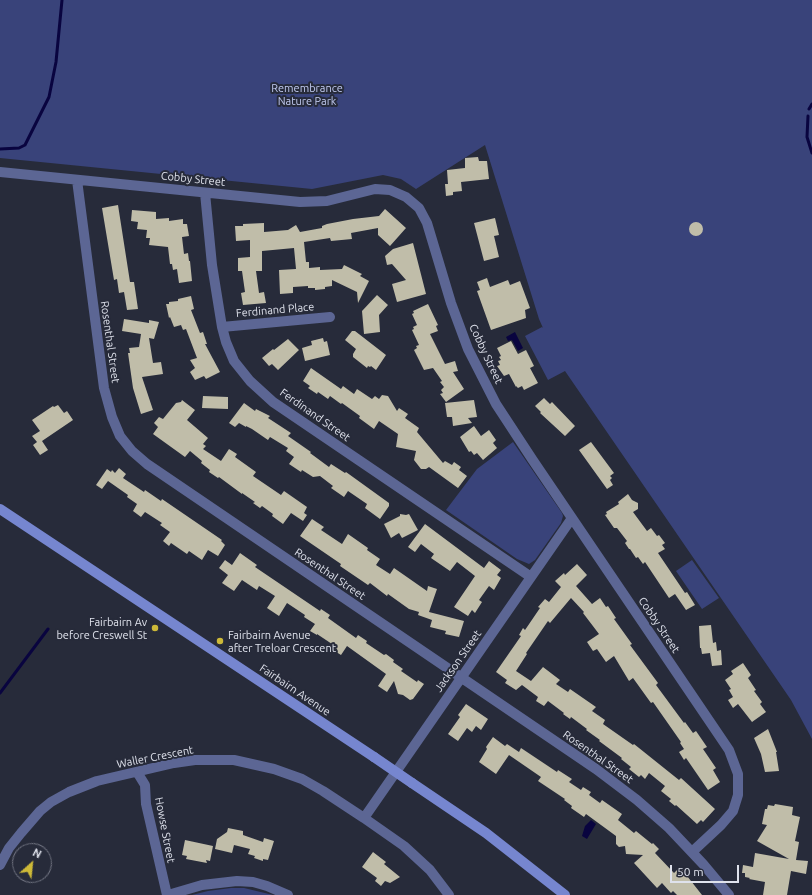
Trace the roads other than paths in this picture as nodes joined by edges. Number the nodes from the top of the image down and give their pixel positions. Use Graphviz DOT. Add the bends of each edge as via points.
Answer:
graph roads {
  1 [pos="0,172"];
  2 [pos="77,180"];
  3 [pos="205,193"];
  4 [pos="330,317"];
  5 [pos="222,327"];
  6 [pos="2,510"];
  7 [pos="572,518"];
  8 [pos="531,576"];
  9 [pos="461,678"];
  10 [pos="137,772"];
  11 [pos="364,818"];
  12 [pos="692,852"];
  13 [pos="0,865"];
  14 [pos="167,895"];
  15 [pos="288,895"];
  16 [pos="449,895"];
  17 [pos="565,895"];
  18 [pos="729,895"];
  1 -- 2 [label="street, Cobby Street"];
  2 -- 3 [label="street, Cobby Street"];
  2 -- 9 [label="street, Rosenthal Street" via="104,388 120,436 147,464"];
  3 -- 5 [label="street, Ferdinand Street" via="212,265"];
  3 -- 7 [label="street, Cobby Street" via="300,202 327,200 375,189 390,190 406,197 419,208 427,223 468,349 496,404"];
  4 -- 5 [label="street, Ferdinand Place"];
  5 -- 8 [label="street, Ferdinand Street" via="234,361 250,381 273,402"];
  6 -- 17 [label="main road, Fairbairn Avenue, bridge" via="486,833"];
  7 -- 8 [label="street, Jackson Street"];
  7 -- 12 [label="street, Cobby Street" via="729,750 738,774 738,795 733,811"];
  8 -- 9 [label="street, Jackson Street"];
  9 -- 11 [label="street, Jackson Street"];
  9 -- 12 [label="street, Rosenthal Street" via="637,800"];
  10 -- 11 [label="street, Waller Crescent" via="195,760 234,760 250,763 302,779"];
  10 -- 13 [label="street, Waller Crescent" via="97,781 51,802 21,833"];
  10 -- 14 [label="street, Howse Street" via="145,785 146,804"];
  11 -- 16 [label="street, Waller Crescent" via="404,846 430,870"];
  12 -- 18 [label="street, Rosenthal Street"];
  14 -- 15 [label="street" via="202,885 237,880 267,886"];
}
